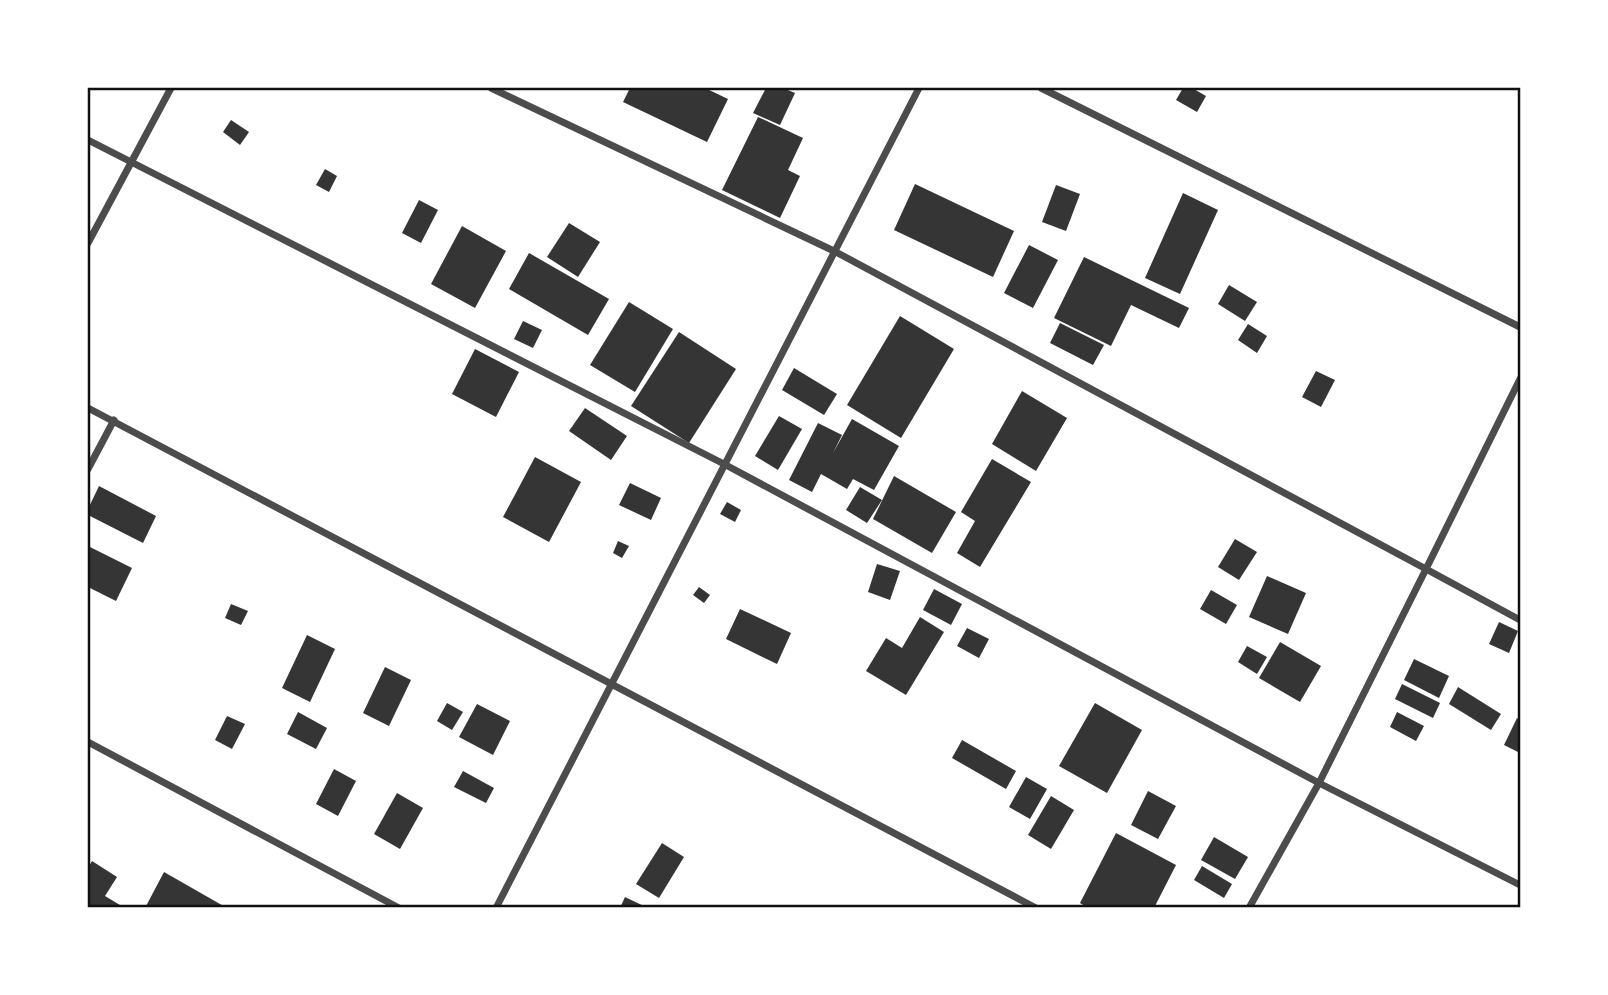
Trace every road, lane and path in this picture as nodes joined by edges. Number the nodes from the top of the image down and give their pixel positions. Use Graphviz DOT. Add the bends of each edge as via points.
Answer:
graph roads {
  1 [pos="171,88"];
  2 [pos="491,88"];
  3 [pos="919,88"];
  4 [pos="1041,88"];
  5 [pos="88,140"];
  6 [pos="131,162"];
  7 [pos="88,243"];
  8 [pos="834,251"];
  9 [pos="1521,327"];
  10 [pos="1521,379"];
  11 [pos="88,408"];
  12 [pos="114,420"];
  13 [pos="724,464"];
  14 [pos="88,470"];
  15 [pos="1426,569"];
  16 [pos="1521,620"];
  17 [pos="611,684"];
  18 [pos="88,742"];
  19 [pos="1319,783"];
  20 [pos="1521,885"];
  21 [pos="400,908"];
  22 [pos="496,908"];
  23 [pos="1036,908"];
  24 [pos="1249,908"];
  1 -- 6 [label="street"];
  2 -- 8 [label="street"];
  3 -- 8 [label="street"];
  4 -- 9 [label="street"];
  5 -- 6 [label="street"];
  6 -- 7 [label="street"];
  6 -- 13 [label="street"];
  8 -- 13 [label="street"];
  8 -- 15 [label="street"];
  10 -- 15 [label="street"];
  11 -- 12 [label="street"];
  12 -- 14 [label="street"];
  12 -- 17 [label="street"];
  13 -- 17 [label="street"];
  13 -- 19 [label="street"];
  15 -- 16 [label="street"];
  15 -- 19 [label="street"];
  17 -- 22 [label="street"];
  17 -- 23 [label="street"];
  18 -- 21 [label="street"];
  19 -- 20 [label="street"];
  19 -- 24 [label="street"];
}
